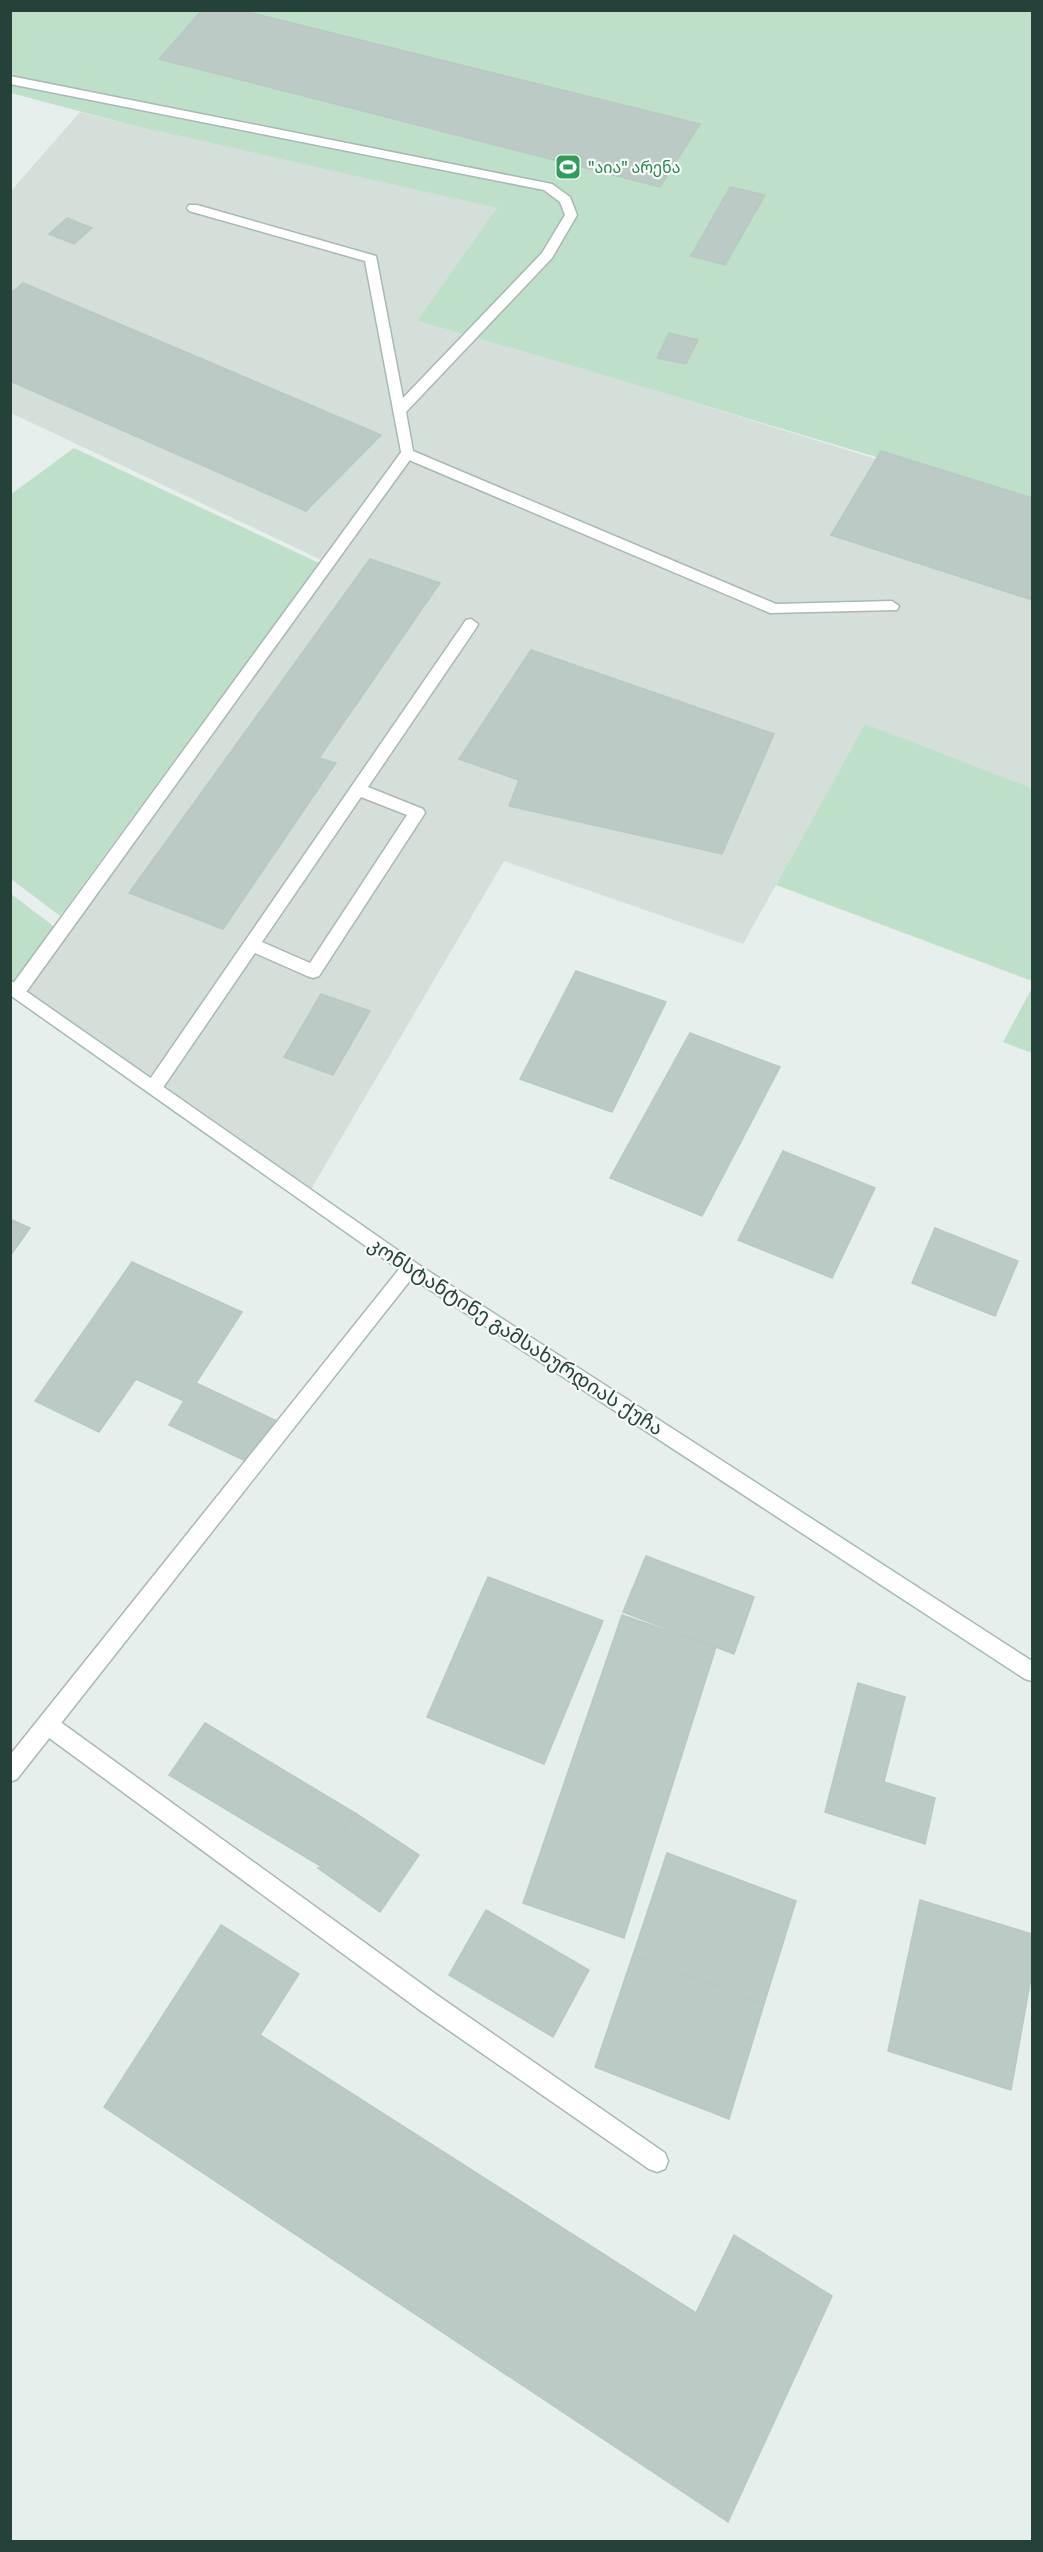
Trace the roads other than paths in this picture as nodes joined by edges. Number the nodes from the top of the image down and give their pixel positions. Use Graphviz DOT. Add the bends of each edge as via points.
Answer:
graph roads {
  1 [pos="10,80"];
  2 [pos="193,208"];
  3 [pos="399,411"];
  4 [pos="407,454"];
  5 [pos="892,606"];
  6 [pos="471,624"];
  7 [pos="358,789"];
  8 [pos="252,945"];
  9 [pos="14,988"];
  10 [pos="154,1087"];
  11 [pos="410,1268"];
  12 [pos="1032,1672"];
  13 [pos="48,1725"];
  14 [pos="10,1772"];
  15 [pos="657,2161"];
  1 -- 3 [label="street" via="548,187 566,200 571,215 547,255"];
  2 -- 3 [label="street" via="371,259"];
  3 -- 4 [label="street"];
  4 -- 5 [label="street" via="775,609"];
  4 -- 9 [label="street"];
  6 -- 7 [label="street"];
  7 -- 8 [label="street"];
  7 -- 8 [label="street" via="417,813 314,971"];
  8 -- 10 [label="street"];
  9 -- 10 [label="street, კონსტანტინე გამსახურდიას ქუჩა"];
  10 -- 11 [label="street, კონსტანტინე გამსახურდიას ქუჩა"];
  11 -- 12 [label="street, კონსტანტინე გამსახურდიას ქუჩა"];
  11 -- 13 [label="street"];
  13 -- 14 [label="street"];
  13 -- 15 [label="street" via="429,2003"];
}
